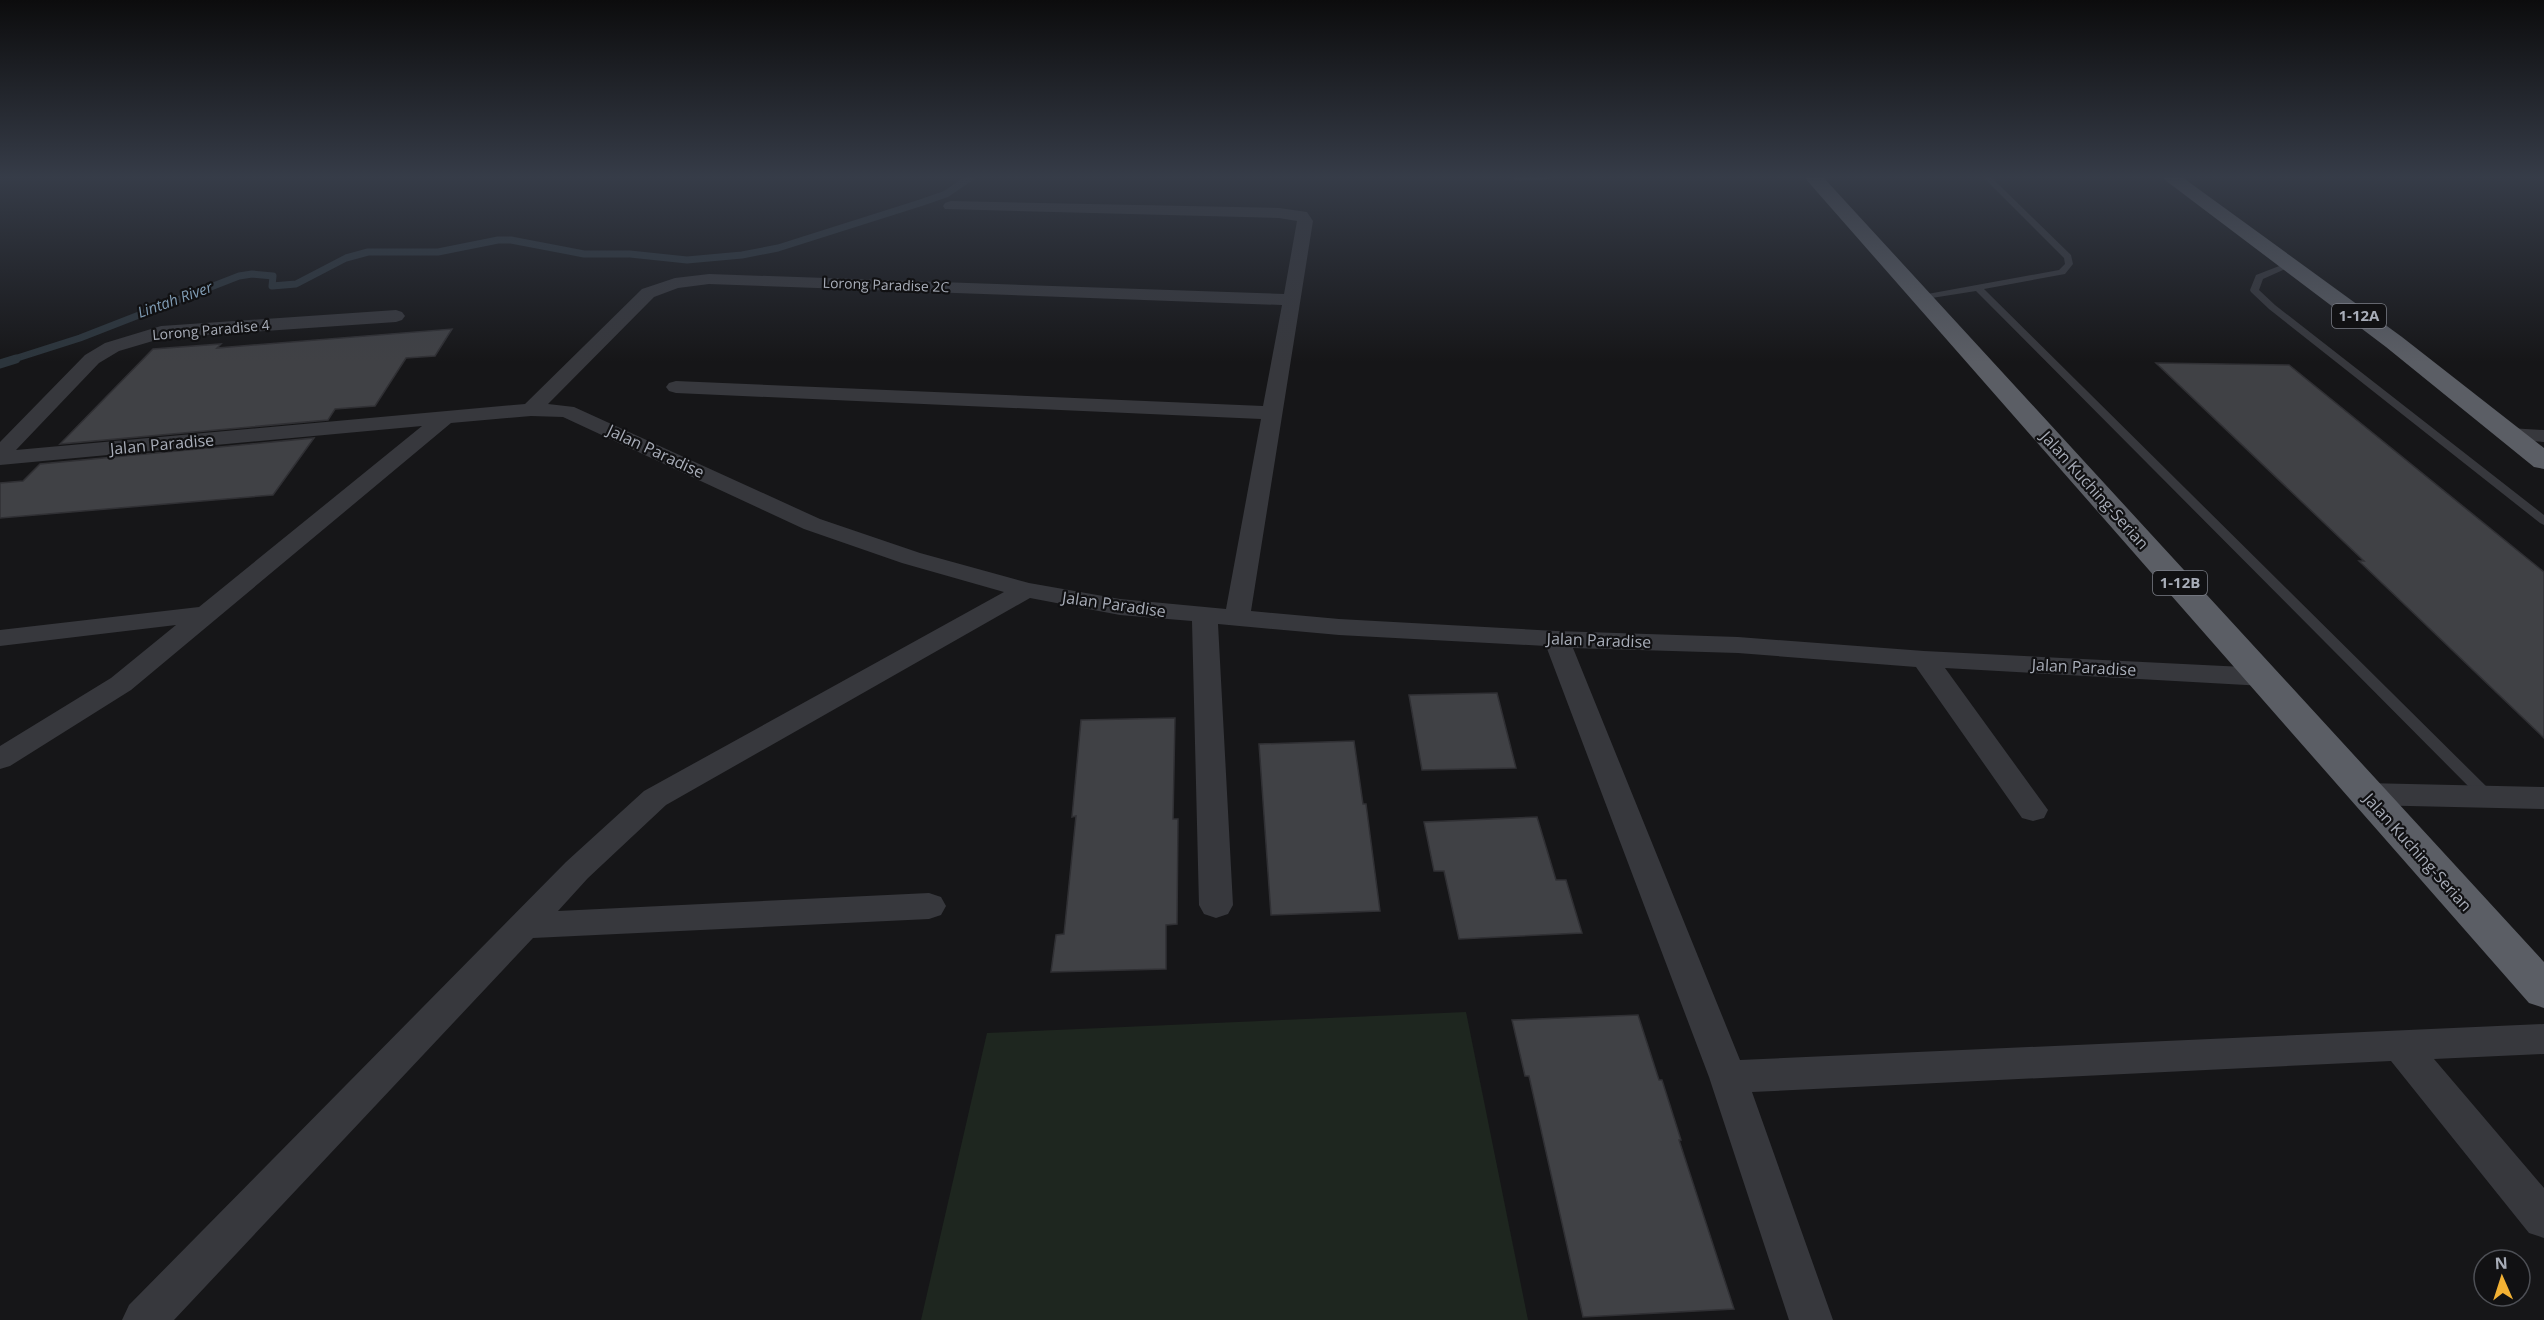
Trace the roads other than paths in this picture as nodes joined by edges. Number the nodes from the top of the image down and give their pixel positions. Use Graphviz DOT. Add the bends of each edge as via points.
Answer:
graph roads {
  1 [pos="1302,239"];
  2 [pos="1868,239"];
  3 [pos="2050,239"];
  4 [pos="2254,239"];
  5 [pos="2290,265"];
  6 [pos="1979,290"];
  7 [pos="1922,298"];
  8 [pos="1292,300"];
  9 [pos="396,316"];
  10 [pos="676,387"];
  11 [pos="531,410"];
  12 [pos="1272,413"];
  13 [pos="445,418"];
  14 [pos="2509,434"];
  15 [pos="2544,436"];
  16 [pos="0,456"];
  17 [pos="2544,461"];
  18 [pos="2544,521"];
  19 [pos="1026,590"];
  20 [pos="206,615"];
  21 [pos="1205,616"];
  22 [pos="1238,618"];
  23 [pos="0,638"];
  24 [pos="1556,639"];
  25 [pos="1924,659"];
  26 [pos="2264,677"];
  27 [pos="0,759"];
  28 [pos="2365,794"];
  29 [pos="2486,795"];
  30 [pos="2544,798"];
  31 [pos="2033,810"];
  32 [pos="1216,905"];
  33 [pos="929,906"];
  34 [pos="525,925"];
  35 [pos="2544,991"];
  36 [pos="2544,1039"];
  37 [pos="2401,1047"];
  38 [pos="1728,1077"];
  39 [pos="2544,1219"];
  40 [pos="144,1320"];
  41 [pos="1811,1320"];
  1 -- 8 [label="street"];
  2 -- 7 [label="highway, Jalan Kuching-Serian / 1-12B"];
  3 -- 6 [label="lane" via="2068,257 2069,264 2062,272"];
  4 -- 5 [label="highway, 1-12A"];
  5 -- 14 [label="highway, 1-12A"];
  5 -- 18 [label="lane" via="2259,277 2254,290"];
  6 -- 7 [label="lane"];
  6 -- 29 [label="lane"];
  7 -- 26 [label="highway, Jalan Kuching-Serian / 1-12B"];
  8 -- 11 [label="street, Lorong Paradise 2C" via="710,279 675,283 648,293"];
  8 -- 12 [label="street"];
  9 -- 16 [label="street, Lorong Paradise 4" via="161,333 112,347 92,359"];
  10 -- 12 [label="street"];
  11 -- 13 [label="street, Jalan Paradise"];
  11 -- 19 [label="street, Jalan Paradise" via="567,411 812,524 912,558"];
  12 -- 22 [label="street"];
  13 -- 16 [label="street, Jalan Paradise"];
  13 -- 20 [label="street"];
  14 -- 15 [label="street"];
  14 -- 17 [label="highway, 1-12A"];
  19 -- 21 [label="street, Jalan Paradise" via="1120,607"];
  19 -- 34 [label="street" via="656,798 577,870"];
  20 -- 23 [label="street"];
  20 -- 27 [label="street" via="121,684"];
  21 -- 22 [label="street, Jalan Paradise"];
  21 -- 32 [label="street"];
  22 -- 24 [label="street, Jalan Paradise"];
  24 -- 25 [label="street, Jalan Paradise" via="1738,645"];
  24 -- 38 [label="street"];
  25 -- 26 [label="street, Jalan Paradise"];
  25 -- 31 [label="street"];
  26 -- 28 [label="highway, Jalan Kuching-Serian / 1-12B"];
  28 -- 29 [label="street"];
  28 -- 35 [label="highway, Jalan Kuching-Serian / 1-12B"];
  29 -- 30 [label="street"];
  33 -- 34 [label="street"];
  34 -- 40 [label="street"];
  36 -- 37 [label="street"];
  37 -- 38 [label="street"];
  37 -- 39 [label="street"];
  38 -- 41 [label="street"];
}
